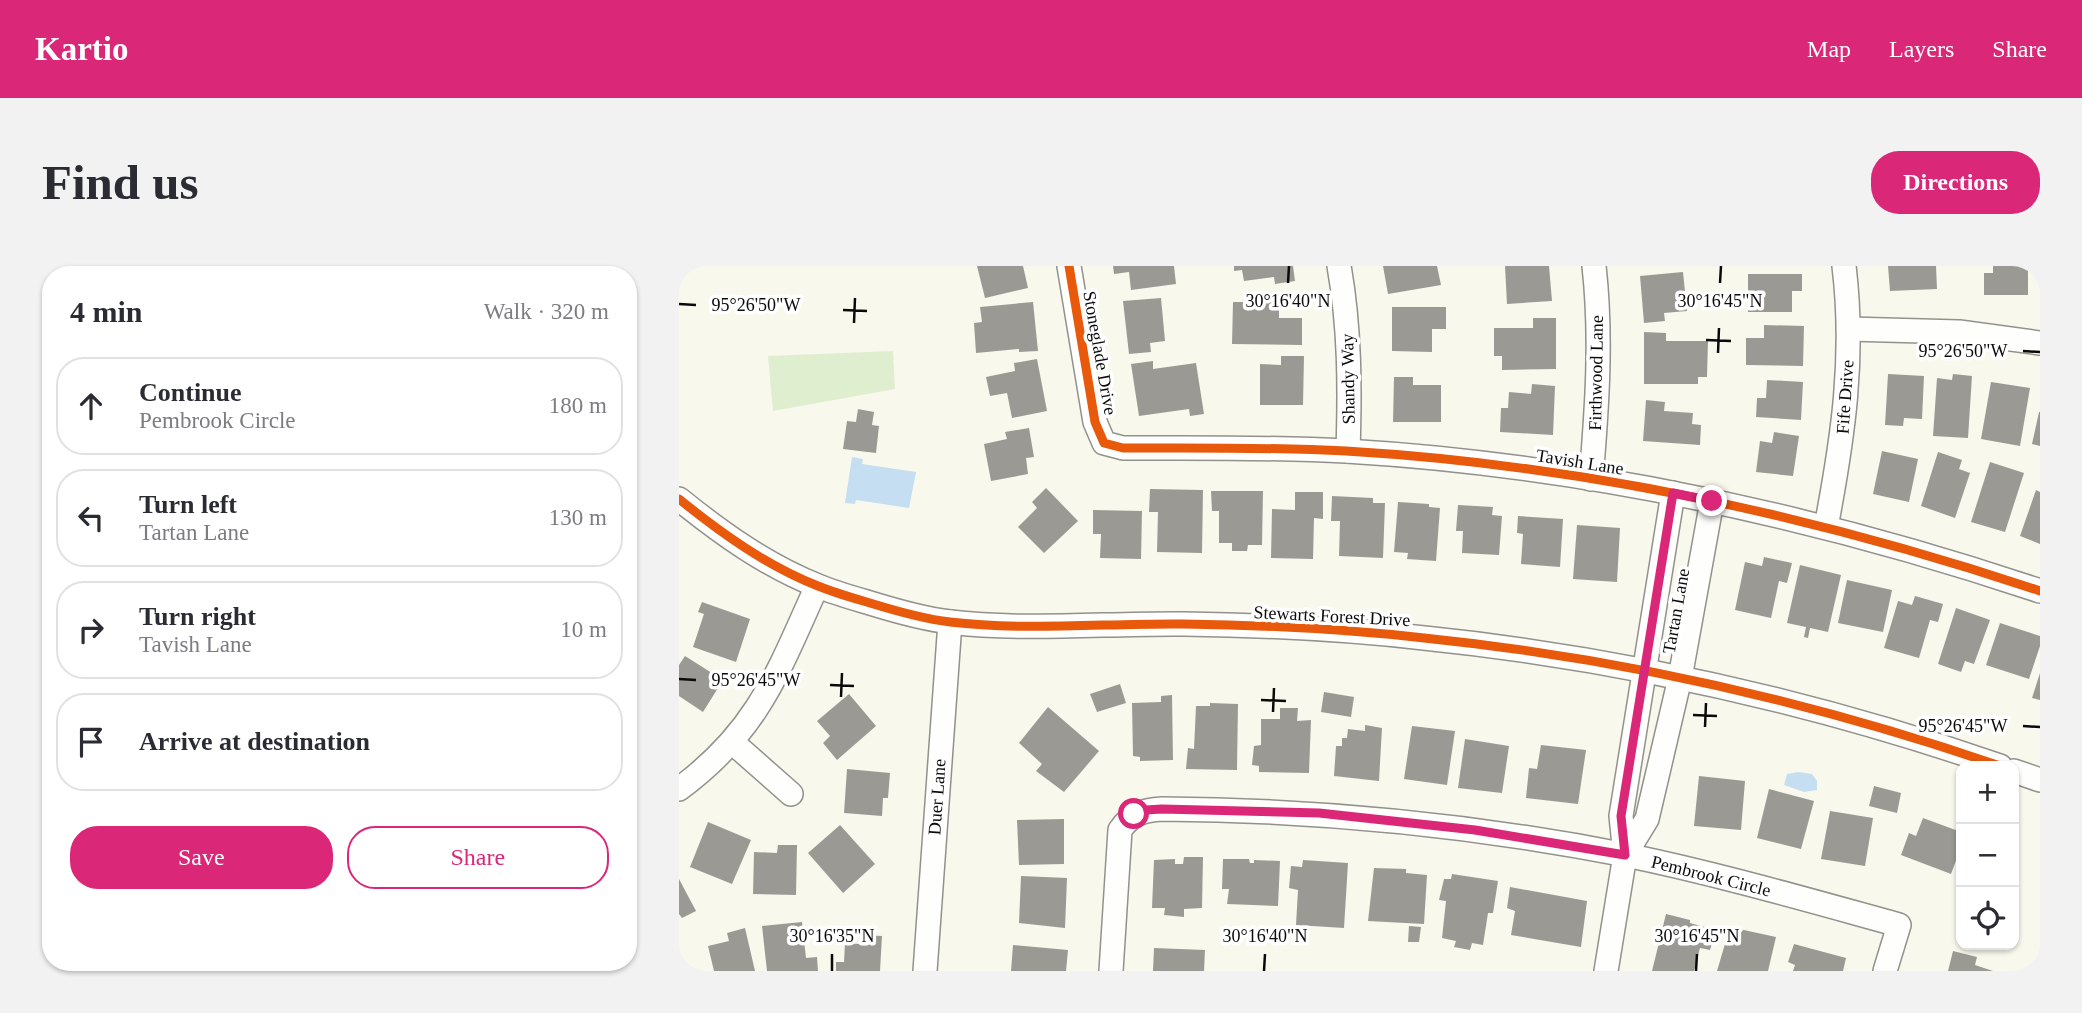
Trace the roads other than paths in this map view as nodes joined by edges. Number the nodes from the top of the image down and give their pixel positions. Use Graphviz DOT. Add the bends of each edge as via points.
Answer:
graph roads {
  1 [pos="1069,266"];
  2 [pos="1339,266"];
  3 [pos="1594,266"];
  4 [pos="1844,266"];
  5 [pos="1849,329"];
  6 [pos="2040,343"];
  7 [pos="1104,443"];
  8 [pos="1348,451"];
  9 [pos="1591,479"];
  10 [pos="1673,493"];
  11 [pos="679,499"];
  12 [pos="1712,501"];
  13 [pos="1826,527"];
  14 [pos="817,586"];
  15 [pos="2040,591"];
  16 [pos="950,622"];
  17 [pos="1644,669"];
  18 [pos="1681,678"];
  19 [pos="732,742"];
  20 [pos="1986,761"];
  21 [pos="2019,773"];
  22 [pos="2040,780"];
  23 [pos="679,789"];
  24 [pos="791,794"];
  25 [pos="1625,855"];
  26 [pos="925,971"];
  27 [pos="1111,971"];
  28 [pos="1606,971"];
  29 [pos="1885,971"];
  1 -- 7 [label="street, Stoneglade Drive" via="1095,422"];
  2 -- 8 [label="street, Shandy Way" via="1349,350"];
  3 -- 9 [label="street, Firthwood Lane" via="1599,332"];
  4 -- 5 [label="street, Fife Drive"];
  5 -- 6 [label="street" via="1959,332"];
  5 -- 13 [label="street, Fife Drive" via="1842,445"];
  7 -- 8 [label="street, Tavish Lane" via="1123,448"];
  8 -- 9 [label="street, Tavish Lane"];
  9 -- 10 [label="street, Tavish Lane"];
  10 -- 12 [label="street, Tavish Lane"];
  10 -- 17 [label="street, Tartan Lane"];
  11 -- 14 [label="street, Stewarts Forest Drive" via="757,555"];
  12 -- 13 [label="street, Tavish Lane"];
  12 -- 18 [label="street, Tartan Lane"];
  13 -- 15 [label="street, Tavish Lane"];
  14 -- 16 [label="street, Stewarts Forest Drive" via="894,611"];
  14 -- 19 [label="street" via="761,705"];
  16 -- 17 [label="street, Stewarts Forest Drive" via="1184,624 1423,637"];
  16 -- 26 [label="street, Duer Lane"];
  17 -- 18 [label="street, Stewarts Forest Drive"];
  17 -- 25 [label="street, Tartan Lane" via="1621,816"];
  18 -- 20 [label="street, Stewarts Forest Drive" via="1914,736"];
  18 -- 25 [label="street, Tartan Lane" via="1647,819"];
  19 -- 23 [label="street"];
  19 -- 24 [label="street"];
  21 -- 22 [label="street"];
  25 -- 27 [label="street, Pembrook Circle" via="1475,830 1319,813 1146,810 1130,817 1120,830"];
  25 -- 28 [label="street, Tartan Lane"];
  25 -- 29 [label="street, Pembrook Circle" via="1899,925"];
}
